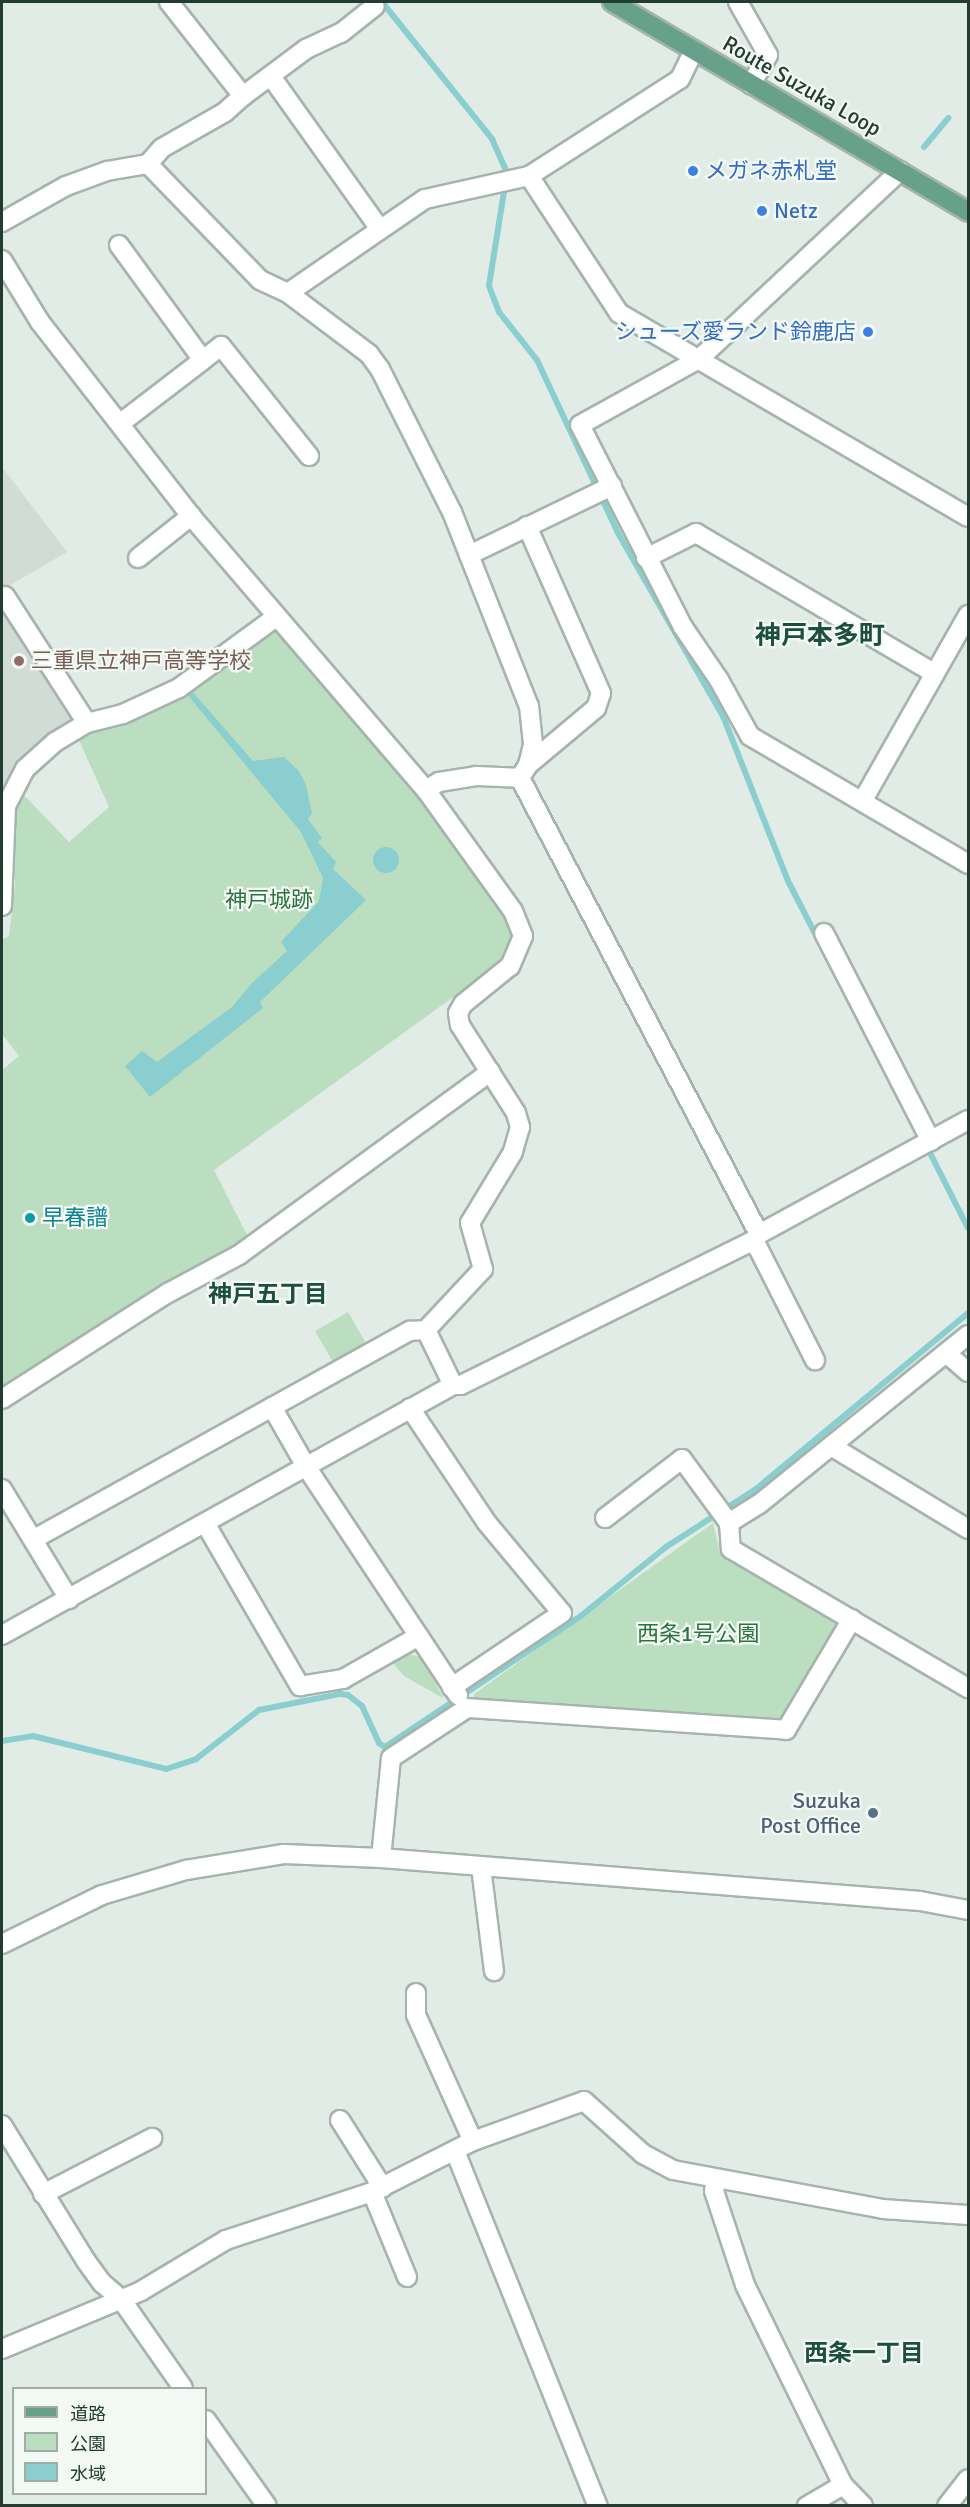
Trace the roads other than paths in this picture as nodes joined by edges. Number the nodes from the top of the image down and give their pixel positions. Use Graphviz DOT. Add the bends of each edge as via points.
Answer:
graph roads {
  1 [pos="169,2"];
  2 [pos="612,2"];
  3 [pos="738,2"];
  4 [pos="375,6"];
  5 [pos="694,50"];
  6 [pos="275,82"];
  7 [pos="751,84"];
  8 [pos="243,96"];
  9 [pos="148,164"];
  10 [pos="900,171"];
  11 [pos="524,177"];
  12 [pos="969,212"];
  13 [pos="2,222"];
  14 [pos="380,229"];
  15 [pos="119,245"];
  16 [pos="2,260"];
  17 [pos="288,293"];
  18 [pos="699,359"];
  19 [pos="203,360"];
  20 [pos="121,423"];
  21 [pos="309,456"];
  22 [pos="603,490"];
  23 [pos="191,516"];
  24 [pos="969,517"];
  25 [pos="527,526"];
  26 [pos="469,555"];
  27 [pos="138,558"];
  28 [pos="646,558"];
  29 [pos="5,596"];
  30 [pos="969,615"];
  31 [pos="276,617"];
  32 [pos="935,674"];
  33 [pos="87,723"];
  34 [pos="524,771"];
  35 [pos="426,790"];
  36 [pos="863,800"];
  37 [pos="969,864"];
  38 [pos="2,906"];
  39 [pos="824,933"];
  40 [pos="490,1072"];
  41 [pos="969,1120"];
  42 [pos="925,1144"];
  43 [pos="756,1237"];
  44 [pos="426,1330"];
  45 [pos="969,1335"];
  46 [pos="946,1353"];
  47 [pos="815,1360"];
  48 [pos="969,1372"];
  49 [pos="453,1384"];
  50 [pos="2,1399"];
  51 [pos="272,1407"];
  52 [pos="410,1408"];
  53 [pos="831,1446"];
  54 [pos="307,1468"];
  55 [pos="2,1489"];
  56 [pos="605,1518"];
  57 [pos="729,1522"];
  58 [pos="205,1524"];
  59 [pos="969,1529"];
  60 [pos="34,1539"];
  61 [pos="69,1599"];
  62 [pos="852,1619"];
  63 [pos="3,1633"];
  64 [pos="419,1636"];
  65 [pos="452,1687"];
  66 [pos="969,1688"];
  67 [pos="467,1708"];
  68 [pos="381,1858"];
  69 [pos="481,1867"];
  70 [pos="969,1910"];
  71 [pos="2,1944"];
  72 [pos="494,1971"];
  73 [pos="416,1993"];
  74 [pos="340,2120"];
  75 [pos="2,2125"];
  76 [pos="152,2138"];
  77 [pos="473,2141"];
  78 [pos="454,2151"];
  79 [pos="716,2179"];
  80 [pos="377,2190"];
  81 [pos="43,2194"];
  82 [pos="969,2215"];
  83 [pos="407,2277"];
  84 [pos="121,2299"];
  85 [pos="2,2349"];
  86 [pos="182,2387"];
  87 [pos="207,2421"];
  88 [pos="969,2479"];
  89 [pos="843,2485"];
  90 [pos="267,2505"];
  91 [pos="598,2505"];
  92 [pos="807,2505"];
  93 [pos="863,2505"];
  94 [pos="947,2505"];
  1 -- 8 [label="street"];
  2 -- 5 [label="main road, Route Suzuka Loop"];
  3 -- 7 [label="street" via="768,55"];
  4 -- 8 [label="street" via="342,33 306,49"];
  5 -- 7 [label="main road, Route Suzuka Loop"];
  5 -- 11 [label="street" via="680,79"];
  6 -- 14 [label="street"];
  7 -- 10 [label="main road, Route Suzuka Loop"];
  8 -- 9 [label="street" via="225,112 162,148"];
  9 -- 13 [label="street" via="107,171 66,186"];
  9 -- 17 [label="street" via="260,280"];
  10 -- 12 [label="main road, Route Suzuka Loop"];
  10 -- 18 [label="street"];
  11 -- 14 [label="street" via="425,199"];
  11 -- 18 [label="street" via="619,313"];
  14 -- 17 [label="street"];
  15 -- 19 [label="street"];
  16 -- 20 [label="street" via="40,322"];
  17 -- 26 [label="street" via="369,354 380,369 452,512"];
  18 -- 22 [label="street" via="580,425"];
  18 -- 24 [label="street"];
  19 -- 20 [label="street"];
  19 -- 21 [label="street" via="221,346"];
  20 -- 23 [label="street"];
  22 -- 25 [label="street"];
  22 -- 28 [label="street"];
  23 -- 27 [label="street"];
  23 -- 31 [label="street"];
  25 -- 26 [label="street"];
  25 -- 34 [label="street" via="601,693 596,708"];
  26 -- 34 [label="street" via="529,706 533,745"];
  28 -- 32 [label="street" via="696,533"];
  28 -- 36 [label="street" via="750,736"];
  29 -- 33 [label="street"];
  30 -- 32 [label="street"];
  31 -- 33 [label="street" via="179,688 123,714"];
  31 -- 35 [label="street"];
  32 -- 36 [label="street"];
  33 -- 38 [label="street" via="40,754 12,788 6,806"];
  34 -- 35 [label="street" via="439,782"];
  34 -- 43 [label="street"];
  35 -- 40 [label="street" via="513,911 523,936 510,966 458,1013 460,1025"];
  36 -- 37 [label="street"];
  39 -- 42 [label="street"];
  40 -- 44 [label="street" via="516,1113 516,1145 470,1223 483,1269"];
  40 -- 50 [label="street" via="239,1256 168,1293"];
  41 -- 42 [label="street"];
  42 -- 43 [label="street"];
  43 -- 47 [label="street"];
  43 -- 49 [label="street" via="461,1385"];
  44 -- 49 [label="street"];
  44 -- 51 [label="street" via="410,1331"];
  45 -- 46 [label="street"];
  46 -- 48 [label="street"];
  46 -- 53 [label="street"];
  49 -- 52 [label="street"];
  51 -- 54 [label="street"];
  51 -- 60 [label="street"];
  52 -- 54 [label="street"];
  52 -- 65 [label="street" via="487,1523 562,1612"];
  53 -- 57 [label="street" via="759,1504"];
  53 -- 59 [label="street"];
  54 -- 58 [label="street"];
  54 -- 64 [label="street"];
  55 -- 60 [label="street"];
  56 -- 57 [label="street" via="682,1459"];
  57 -- 62 [label="street" via="731,1549"];
  58 -- 61 [label="street"];
  58 -- 64 [label="street" via="300,1686 344,1679"];
  60 -- 61 [label="street"];
  61 -- 63 [label="street"];
  62 -- 66 [label="street"];
  62 -- 67 [label="street" via="786,1730"];
  64 -- 65 [label="street"];
  65 -- 67 [label="street"];
  67 -- 68 [label="street" via="392,1758"];
  68 -- 69 [label="street"];
  68 -- 71 [label="street" via="284,1854 186,1870 102,1895"];
  69 -- 70 [label="street" via="908,1900"];
  69 -- 72 [label="street"];
  73 -- 77 [label="street" via="416,2014"];
  74 -- 80 [label="street"];
  75 -- 81 [label="street"];
  76 -- 81 [label="street"];
  77 -- 78 [label="street"];
  77 -- 79 [label="street" via="584,2101 643,2154 673,2170"];
  78 -- 80 [label="street"];
  78 -- 91 [label="street"];
  79 -- 82 [label="street" via="883,2209"];
  79 -- 89 [label="street" via="714,2191 745,2285"];
  80 -- 83 [label="street"];
  80 -- 84 [label="street" via="226,2240"];
  81 -- 84 [label="street" via="102,2283"];
  84 -- 85 [label="street"];
  84 -- 86 [label="street"];
  87 -- 90 [label="street"];
  88 -- 94 [label="street"];
  89 -- 92 [label="street"];
  89 -- 93 [label="street"];
}
